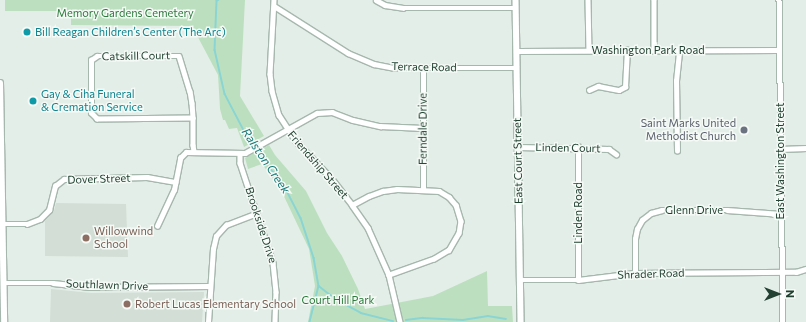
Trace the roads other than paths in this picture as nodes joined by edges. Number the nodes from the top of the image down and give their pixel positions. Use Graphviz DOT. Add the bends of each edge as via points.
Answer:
graph roads {
  1 [pos="274,0"];
  2 [pos="376,0"];
  3 [pos="516,0"];
  4 [pos="588,0"];
  5 [pos="654,0"];
  6 [pos="779,0"];
  7 [pos="274,6"];
  8 [pos="516,8"];
  9 [pos="589,50"];
  10 [pos="627,50"];
  11 [pos="654,50"];
  12 [pos="679,50"];
  13 [pos="779,50"];
  14 [pos="517,51"];
  15 [pos="423,68"];
  16 [pos="517,68"];
  17 [pos="0,83"];
  18 [pos="589,90"];
  19 [pos="193,118"];
  20 [pos="423,128"];
  21 [pos="287,129"];
  22 [pos="518,147"];
  23 [pos="578,147"];
  24 [pos="806,148"];
  25 [pos="780,149"];
  26 [pos="194,151"];
  27 [pos="677,151"];
  28 [pos="240,153"];
  29 [pos="616,154"];
  30 [pos="1,171"];
  31 [pos="176,182"];
  32 [pos="423,190"];
  33 [pos="352,205"];
  34 [pos="257,213"];
  35 [pos="780,214"];
  36 [pos="1,224"];
  37 [pos="157,226"];
  38 [pos="806,269"];
  39 [pos="781,272"];
  40 [pos="635,273"];
  41 [pos="389,275"];
  42 [pos="520,280"];
  43 [pos="578,280"];
  44 [pos="3,283"];
  45 [pos="210,286"];
  46 [pos="4,322"];
  47 [pos="208,322"];
  48 [pos="274,322"];
  49 [pos="400,322"];
  50 [pos="520,322"];
  51 [pos="783,322"];
  1 -- 7 [label="street, Friendship Street"];
  2 -- 8 [label="street" via="385,5 403,8"];
  3 -- 8 [label="street, East Court Street"];
  4 -- 9 [label="street"];
  5 -- 11 [label="street"];
  6 -- 13 [label="street, East Washington Street"];
  7 -- 15 [label="street, Terrace Road" via="361,59 390,67"];
  7 -- 21 [label="street, Friendship Street" via="270,80 276,105"];
  8 -- 14 [label="street, East Court Street"];
  9 -- 10 [label="street, Washington Park Road"];
  9 -- 14 [label="street, Washington Park Road"];
  10 -- 11 [label="street, Washington Park Road"];
  10 -- 18 [label="street" via="625,87 619,90 598,86"];
  11 -- 12 [label="street, Washington Park Road"];
  12 -- 13 [label="street, Washington Park Road"];
  12 -- 27 [label="street" via="676,81"];
  13 -- 25 [label="street, East Washington Street"];
  14 -- 16 [label="street, East Court Street"];
  15 -- 16 [label="street, Terrace Road"];
  15 -- 20 [label="street, Ferndale Drive"];
  16 -- 22 [label="street, East Court Street"];
  17 -- 30 [label="main road"];
  19 -- 19 [label="street, Catskill Court" via="190,92 179,56 97,56 91,60 91,112 97,119"];
  19 -- 26 [label="street, Catskill Court"];
  20 -- 21 [label="street" via="380,126 329,112 313,115"];
  20 -- 32 [label="street, Ferndale Drive"];
  21 -- 28 [label="street" via="250,151"];
  21 -- 33 [label="street, Friendship Street"];
  22 -- 23 [label="street, Linden Court"];
  22 -- 42 [label="street, East Court Street"];
  23 -- 29 [label="street, Linden Court" via="609,149"];
  23 -- 43 [label="street, Linden Road"];
  24 -- 25 [label="street"];
  25 -- 35 [label="street, East Washington Street"];
  26 -- 28 [label="street"];
  26 -- 31 [label="street" via="183,153 180,158"];
  28 -- 34 [label="street, Brookside Drive" via="240,163"];
  30 -- 36 [label="main road"];
  31 -- 36 [label="street, Dover Street" via="147,178 64,179 55,186 49,210 40,219 27,224"];
  31 -- 37 [label="street"];
  32 -- 33 [label="street" via="383,191"];
  32 -- 41 [label="street" via="439,191 452,199 460,213 459,233 443,255"];
  33 -- 41 [label="street, Friendship Street" via="368,228"];
  34 -- 45 [label="street" via="230,223 217,234 213,243"];
  34 -- 48 [label="street, Brookside Drive" via="274,263"];
  35 -- 39 [label="street, East Washington Street"];
  35 -- 40 [label="street, Glenn Drive" via="727,210 662,210 651,213 642,220 635,235"];
  36 -- 44 [label="main road"];
  38 -- 39 [label="street, Shrader Road"];
  39 -- 40 [label="street, Shrader Road"];
  39 -- 51 [label="street, East Washington Street"];
  40 -- 43 [label="street, Shrader Road"];
  41 -- 49 [label="street, Friendship Street"];
  42 -- 43 [label="street, Shrader Road"];
  42 -- 50 [label="street, East Court Street"];
  44 -- 45 [label="street, Southlawn Drive" via="53,283 90,287"];
  44 -- 46 [label="main road"];
  45 -- 47 [label="street"];
}
